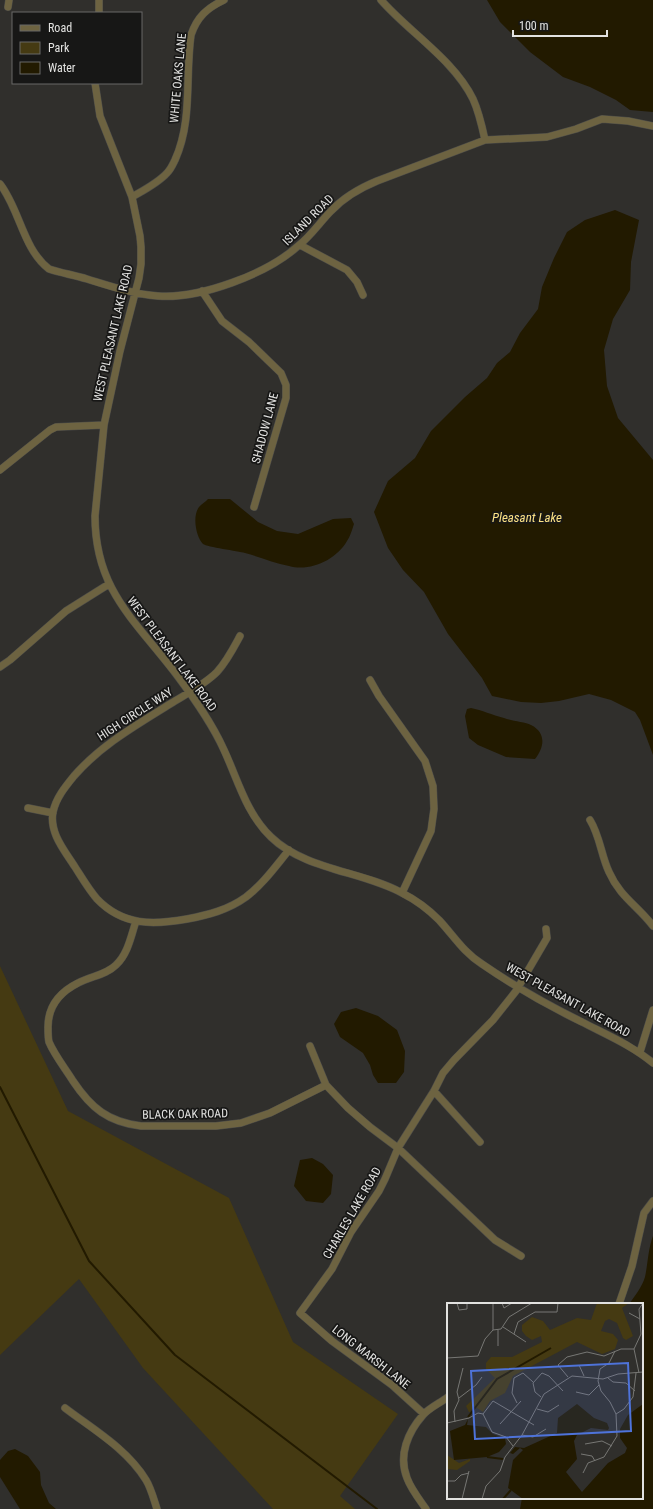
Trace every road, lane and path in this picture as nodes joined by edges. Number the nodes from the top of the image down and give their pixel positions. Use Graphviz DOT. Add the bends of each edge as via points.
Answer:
graph roads {
  1 [pos="100,0"];
  2 [pos="224,0"];
  3 [pos="381,0"];
  4 [pos="99,12"];
  5 [pos="95,84"];
  6 [pos="653,126"];
  7 [pos="485,140"];
  8 [pos="0,184"];
  9 [pos="132,197"];
  10 [pos="300,245"];
  11 [pos="202,291"];
  12 [pos="136,293"];
  13 [pos="363,295"];
  14 [pos="104,425"];
  15 [pos="0,470"];
  16 [pos="254,507"];
  17 [pos="109,584"];
  18 [pos="240,636"];
  19 [pos="0,667"];
  20 [pos="370,680"];
  21 [pos="189,693"];
  22 [pos="28,808"];
  23 [pos="53,813"];
  24 [pos="590,820"];
  25 [pos="288,850"];
  26 [pos="402,893"];
  27 [pos="136,921"];
  28 [pos="653,926"];
  29 [pos="546,929"];
  30 [pos="518,987"];
  31 [pos="653,1010"];
  32 [pos="310,1046"];
  33 [pos="640,1052"];
  34 [pos="653,1063"];
  35 [pos="326,1085"];
  36 [pos="434,1091"];
  37 [pos="480,1142"];
  38 [pos="398,1148"];
  39 [pos="653,1201"];
  40 [pos="521,1256"];
  41 [pos="619,1303"];
  42 [pos="300,1313"];
  43 [pos="447,1398"];
  44 [pos="65,1408"];
  45 [pos="424,1414"];
  46 [pos="157,1509"];
  47 [pos="426,1509"];
  1 -- 4 [label="street"];
  2 -- 9 [label="street, WHITE OAKS LANE" via="204,12 196,22 191,35 188,108 180,150 170,169 159,181"];
  3 -- 7 [label="street" via="443,60 466,87 478,110"];
  5 -- 9 [label="street, WEST PLEASANT LAKE ROAD" via="100,116"];
  6 -- 7 [label="street, ISLAND ROAD" via="602,119 547,137"];
  7 -- 10 [label="street, ISLAND ROAD" via="363,187 338,204"];
  8 -- 12 [label="street, ISLAND ROAD" via="16,211 31,250 49,269"];
  9 -- 12 [label="street, WEST PLEASANT LAKE ROAD" via="141,247"];
  10 -- 11 [label="street, ISLAND ROAD" via="288,255 255,273"];
  10 -- 13 [label="street" via="347,270"];
  11 -- 12 [label="street, ISLAND ROAD" via="174,296"];
  11 -- 16 [label="street, SHADOW LANE" via="222,321 276,368 286,385 286,398"];
  12 -- 14 [label="street, WEST PLEASANT LAKE ROAD"];
  14 -- 15 [label="street" via="56,427"];
  14 -- 17 [label="street, WEST PLEASANT LAKE ROAD" via="95,528 98,554"];
  17 -- 19 [label="street" via="66,611"];
  17 -- 21 [label="street, WEST PLEASANT LAKE ROAD" via="123,608"];
  18 -- 21 [label="street, HIGH CIRCLE WAY" via="217,672"];
  20 -- 26 [label="street" via="425,761 433,786 434,809 431,831"];
  21 -- 23 [label="street, HIGH CIRCLE WAY" via="96,753 60,795"];
  21 -- 25 [label="street, WEST PLEASANT LAKE ROAD" via="220,742 256,819 272,838"];
  22 -- 23 [label="street"];
  23 -- 27 [label="street, HIGH CIRCLE WAY" via="56,837 92,893 115,913"];
  24 -- 28 [label="street" via="596,829 604,859 615,884"];
  25 -- 26 [label="street, WEST PLEASANT LAKE ROAD"];
  25 -- 27 [label="street, HIGH CIRCLE WAY" via="257,888 221,911 166,923"];
  26 -- 30 [label="street, WEST PLEASANT LAKE ROAD" via="437,918 478,962"];
  27 -- 35 [label="street, BLACK OAK ROAD" via="125,954 115,966 64,991 58,996 49,1013 48,1040 82,1095 92,1105 110,1118 141,1126 227,1125 256,1118"];
  29 -- 30 [label="street, CHARLES LAKE ROAD" via="547,938"];
  30 -- 33 [label="street, WEST PLEASANT LAKE ROAD"];
  30 -- 36 [label="street, CHARLES LAKE ROAD" via="493,1020 443,1073"];
  31 -- 33 [label="street"];
  32 -- 35 [label="street"];
  33 -- 34 [label="street, WEST PLEASANT LAKE ROAD"];
  35 -- 38 [label="street" via="357,1117"];
  36 -- 37 [label="street"];
  36 -- 38 [label="street, CHARLES LAKE ROAD"];
  38 -- 40 [label="street" via="495,1240"];
  38 -- 42 [label="street, CHARLES LAKE ROAD" via="379,1191 351,1232 332,1269"];
  39 -- 41 [label="street" via="644,1213 632,1266"];
  42 -- 45 [label="street, LONG MARSH LANE" via="332,1341 392,1384"];
  43 -- 45 [label="street"];
  44 -- 46 [label="street" via="122,1451 138,1468 147,1482"];
  45 -- 47 [label="street" via="407,1440 403,1458 410,1484"];
}
